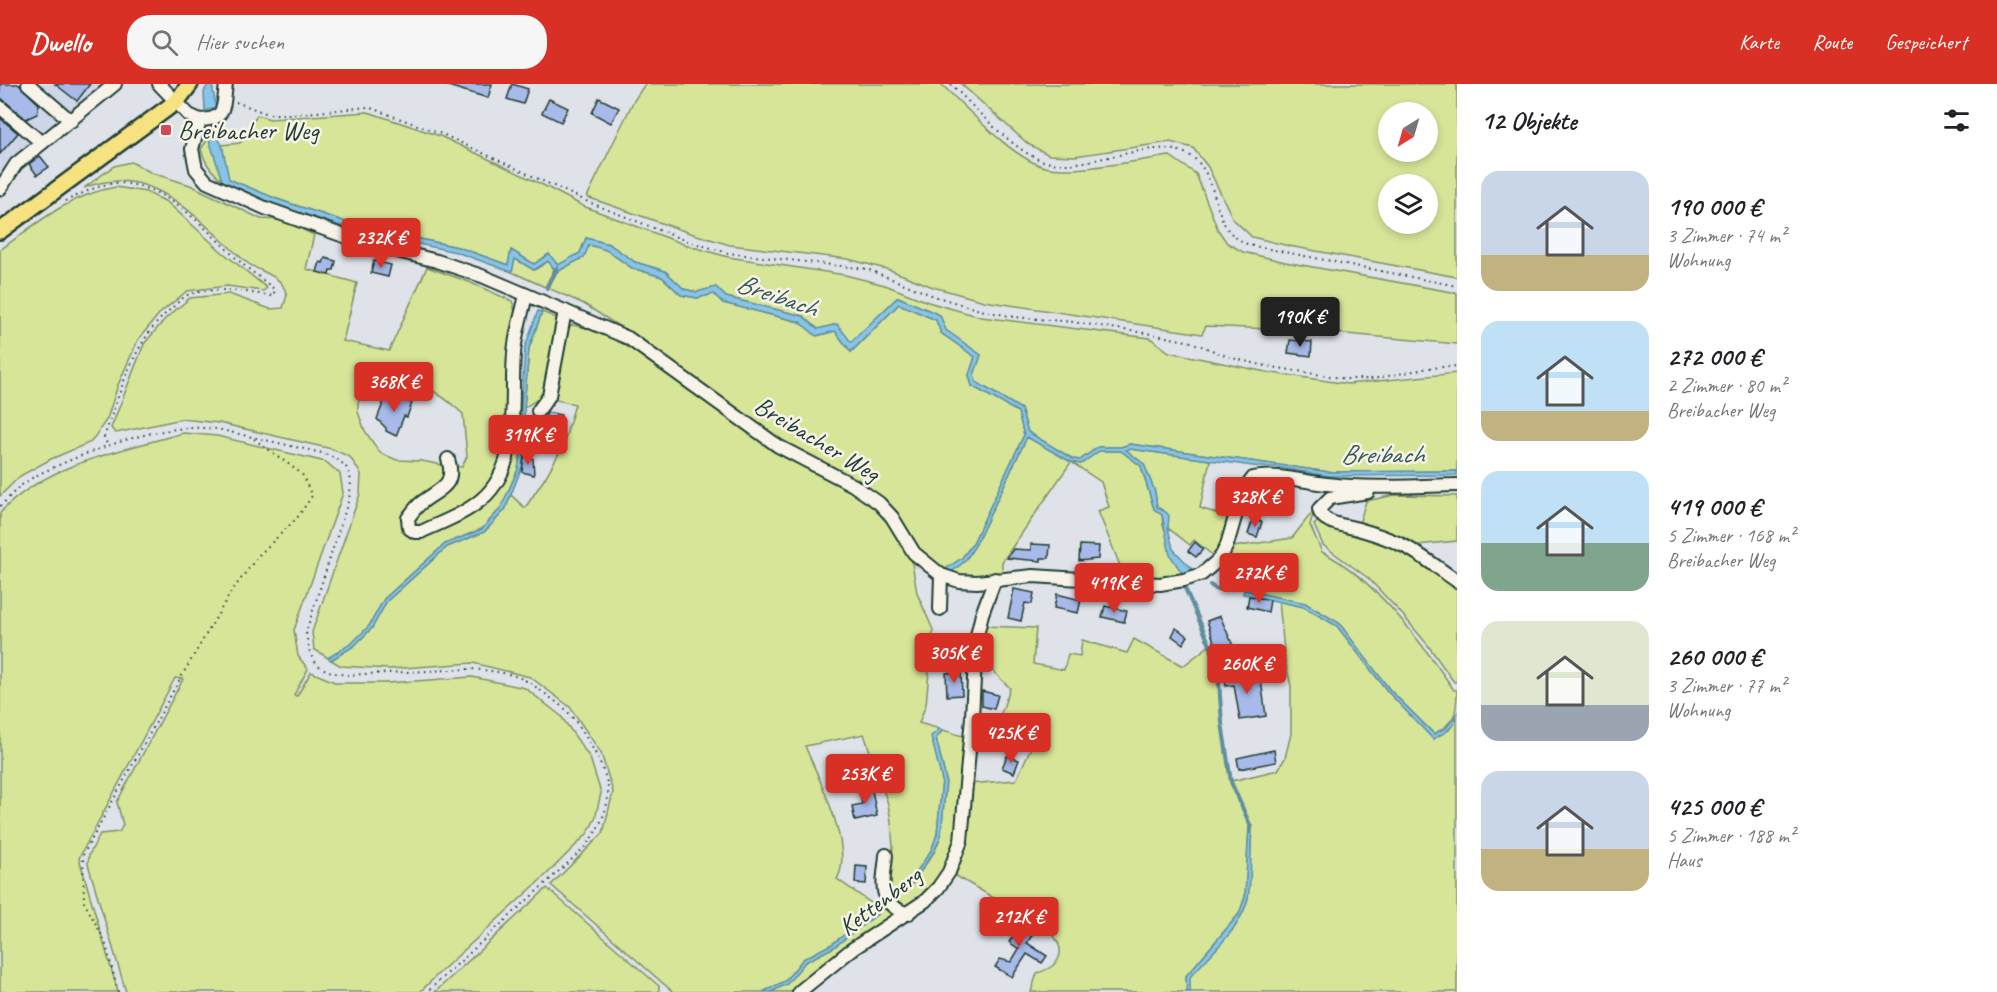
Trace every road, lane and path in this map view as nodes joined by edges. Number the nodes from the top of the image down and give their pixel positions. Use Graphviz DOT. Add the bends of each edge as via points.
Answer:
graph roads {
  1 [pos="27,84"];
  2 [pos="159,84"];
  3 [pos="190,84"];
  4 [pos="226,84"];
  5 [pos="951,84"];
  6 [pos="110,85"];
  7 [pos="225,98"];
  8 [pos="177,101"];
  9 [pos="0,107"];
  10 [pos="200,120"];
  11 [pos="71,121"];
  12 [pos="42,143"];
  13 [pos="0,189"];
  14 [pos="60,203"];
  15 [pos="0,231"];
  16 [pos="1457,286"];
  17 [pos="526,295"];
  18 [pos="565,311"];
  19 [pos="1457,366"];
  20 [pos="538,411"];
  21 [pos="252,437"];
  22 [pos="107,445"];
  23 [pos="448,459"];
  24 [pos="1457,485"];
  25 [pos="1386,487"];
  26 [pos="0,506"];
  27 [pos="941,575"];
  28 [pos="994,579"];
  29 [pos="1457,581"];
  30 [pos="940,609"];
  31 [pos="886,855"];
  32 [pos="908,914"];
  33 [pos="118,992"];
  34 [pos="427,992"];
  35 [pos="799,992"];
  1 -- 11 [label="street"];
  2 -- 8 [label="street"];
  3 -- 8 [label="main road"];
  4 -- 7 [label="street"];
  5 -- 16 [label="path" via="1022,150 1045,162 1084,162 1140,151 1182,151 1208,176 1225,225 1233,236 1249,245"];
  6 -- 11 [label="street"];
  7 -- 10 [label="street" via="220,114"];
  7 -- 19 [label="path" via="268,114 368,107 442,134 586,201 684,240 728,253 867,269 980,310 1151,334 1191,342 1266,366 1347,379 1373,379"];
  8 -- 10 [label="street" via="189,115"];
  8 -- 15 [label="main road"];
  9 -- 12 [label="street"];
  10 -- 17 [label="street, Breibacher Weg" via="192,149 196,169 207,182 339,235 437,261"];
  11 -- 12 [label="street"];
  12 -- 13 [label="street" via="16,164"];
  14 -- 22 [label="path" via="115,183 146,187 182,209 275,290 273,296 228,289 188,295 162,316 141,342 121,387 104,437"];
  17 -- 18 [label="street, Breibacher Weg"];
  17 -- 23 [label="street" via="514,354 511,442 501,475 483,498 466,511 415,532 408,518 449,480"];
  18 -- 20 [label="street" via="549,396"];
  18 -- 27 [label="street, Breibacher Weg" via="628,338 778,446 879,503 914,553"];
  21 -- 22 [label="path" via="202,427 182,428"];
  21 -- 33 [label="path" via="302,474 312,495 297,518 259,555 231,592 83,855 84,902 105,941"];
  21 -- 34 [label="path" via="322,453 349,469 349,500 306,632 309,654 318,665 329,673 346,675 469,669 524,680 567,712 597,756 606,777 609,795 604,817 589,841"];
  22 -- 26 [label="path" via="24,483"];
  24 -- 25 [label="street, Breibacher Weg"];
  25 -- 28 [label="street, Breibacher Weg" via="1326,484 1278,476 1253,478 1242,492 1222,555 1202,574 1184,580 1160,584 1052,577"];
  25 -- 29 [label="street" via="1330,498 1319,512 1330,522 1404,546"];
  27 -- 28 [label="street, Breibacher Weg" via="976,582"];
  27 -- 30 [label="street"];
  28 -- 32 [label="street, Kettenberg" via="976,640 961,841 938,888"];
  31 -- 32 [label="street" via="887,902"];
  32 -- 35 [label="street, Kettenberg" via="851,950"];
}
